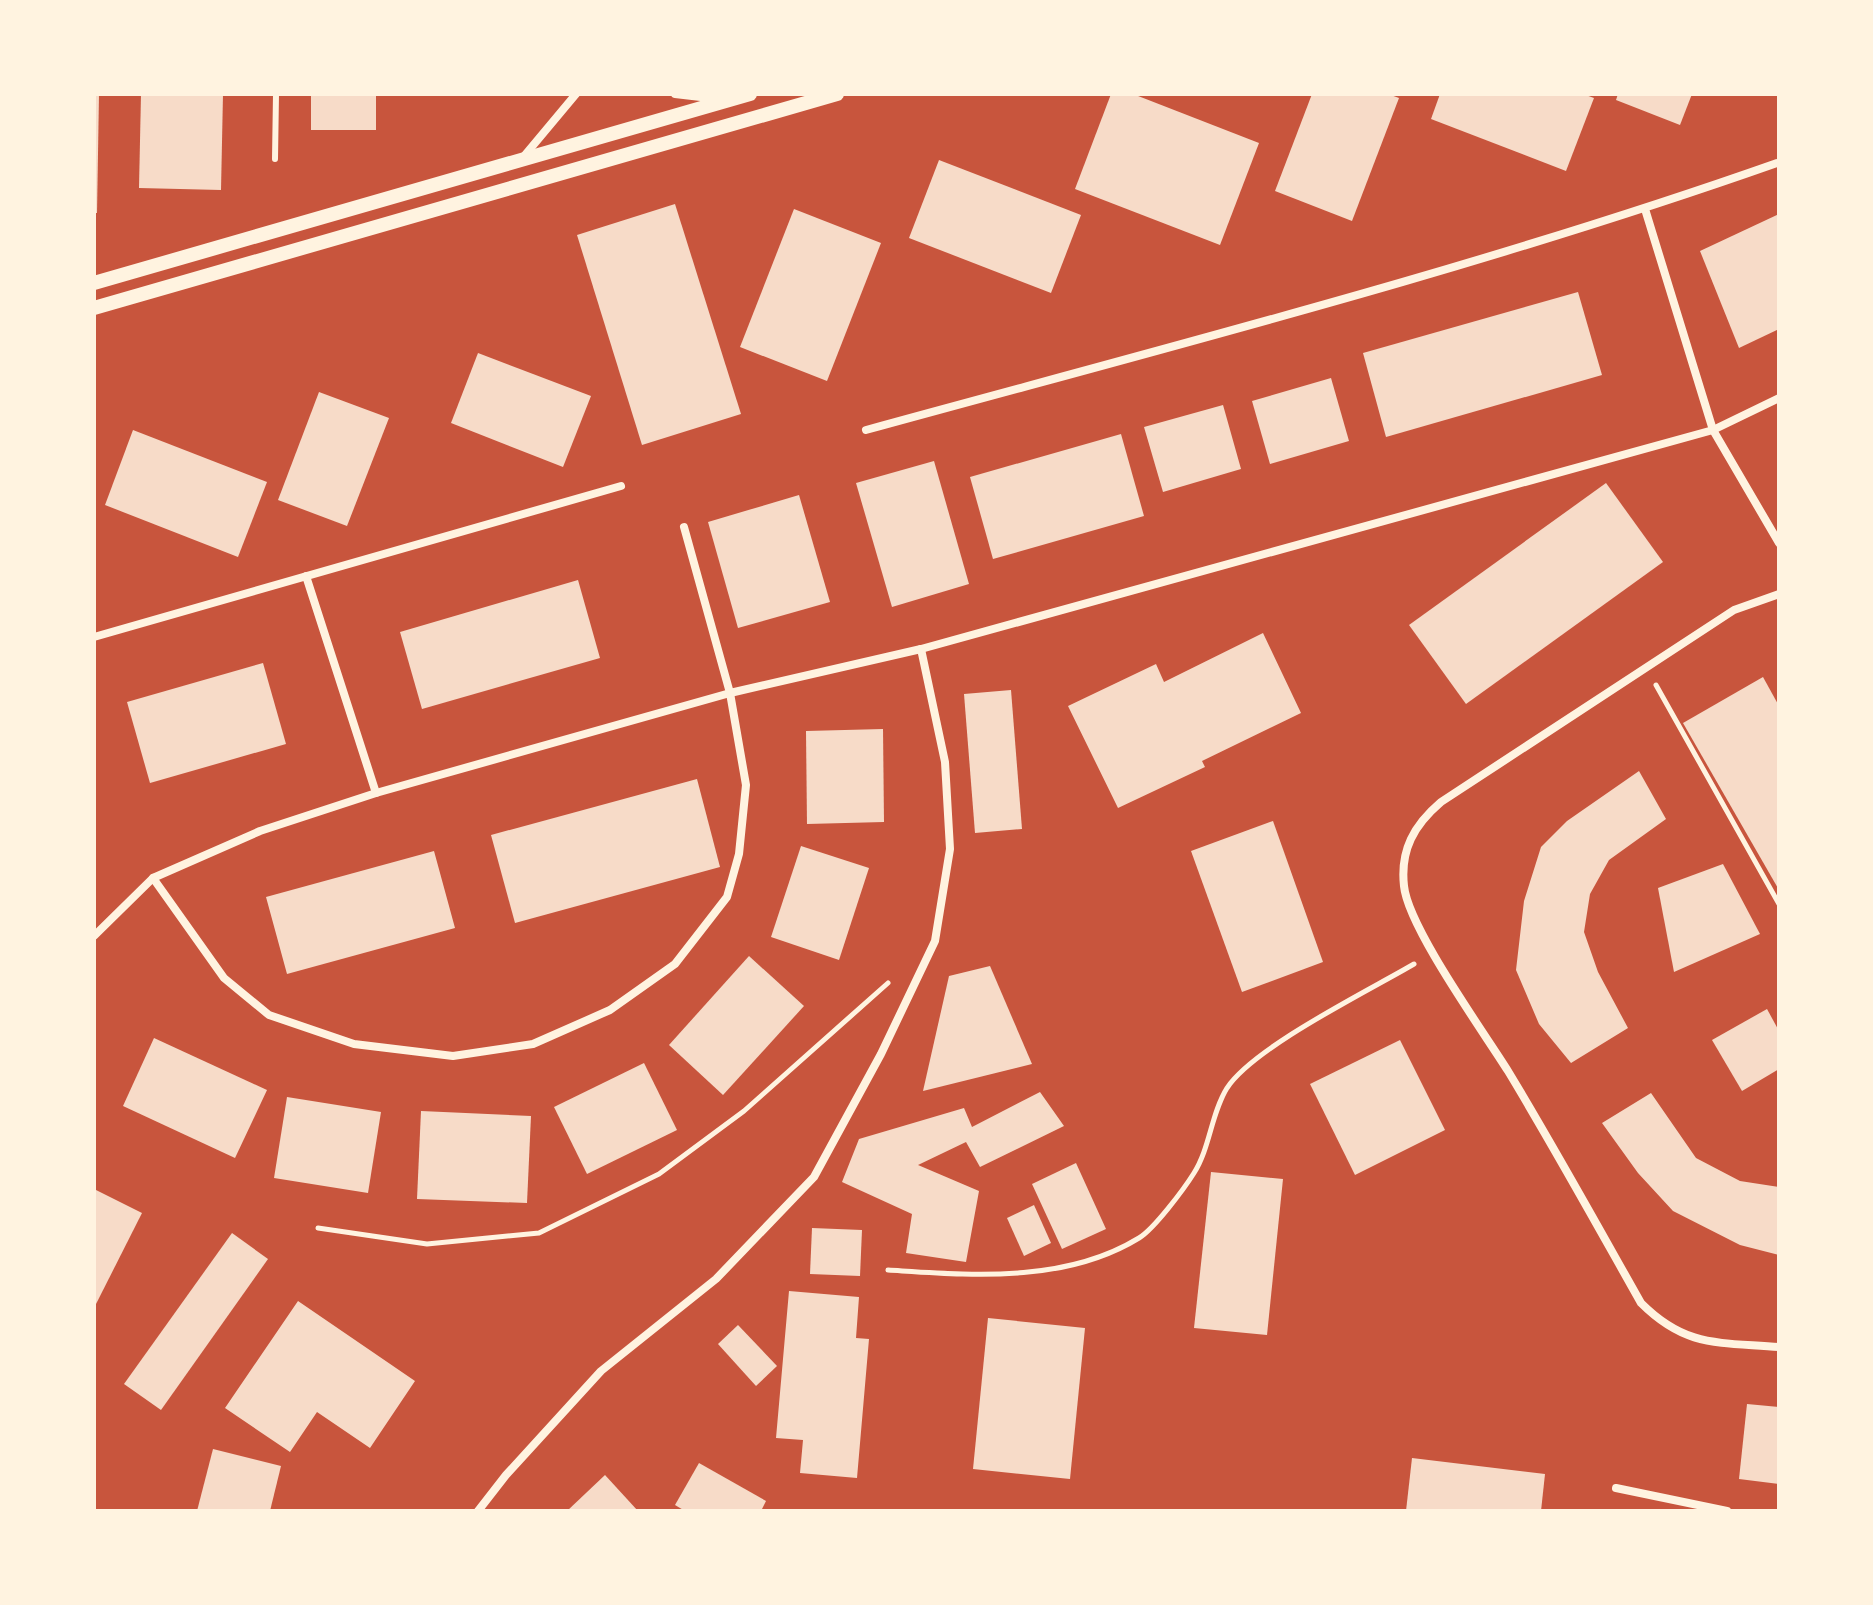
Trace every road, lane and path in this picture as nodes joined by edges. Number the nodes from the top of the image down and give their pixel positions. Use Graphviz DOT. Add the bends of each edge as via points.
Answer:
graph roads {
  1 [pos="276,94"];
  2 [pos="576,94"];
  3 [pos="675,94"];
  4 [pos="750,94"];
  5 [pos="837,94"];
  6 [pos="730,100"];
  7 [pos="275,159"];
  8 [pos="517,162"];
  9 [pos="1777,163"];
  10 [pos="1645,209"];
  11 [pos="94,283"];
  12 [pos="94,308"];
  13 [pos="1779,398"];
  14 [pos="866,430"];
  15 [pos="1713,430"];
  16 [pos="621,486"];
  17 [pos="684,527"];
  18 [pos="1779,543"];
  19 [pos="306,576"];
  20 [pos="1779,594"];
  21 [pos="94,637"];
  22 [pos="921,649"];
  23 [pos="1646,668"];
  24 [pos="730,693"];
  25 [pos="376,793"];
  26 [pos="153,878"];
  27 [pos="1779,904"];
  28 [pos="94,936"];
  29 [pos="1434,952"];
  30 [pos="890,982"];
  31 [pos="318,1228"];
  32 [pos="888,1270"];
  33 [pos="1779,1347"];
  34 [pos="1616,1488"];
  35 [pos="478,1511"];
  36 [pos="1727,1511"];
  1 -- 7 [label="lane"];
  2 -- 8 [label="street"];
  3 -- 6 [label="street"];
  4 -- 6 [label="street"];
  5 -- 12 [label="street"];
  6 -- 8 [label="street"];
  8 -- 11 [label="street"];
  9 -- 10 [label="street"];
  10 -- 14 [label="street" via="1436,273"];
  10 -- 15 [label="street"];
  13 -- 15 [label="street"];
  15 -- 18 [label="street"];
  15 -- 22 [label="street"];
  16 -- 19 [label="street"];
  17 -- 24 [label="street"];
  19 -- 21 [label="street"];
  19 -- 25 [label="street"];
  20 -- 23 [label="street" via="1734,610"];
  22 -- 24 [label="street"];
  22 -- 35 [label="street" via="945,762 950,849 935,941 881,1054 814,1177 716,1279 601,1371"];
  23 -- 27 [label="path"];
  23 -- 29 [label="street" via="1420,820 1408,843 1404,890"];
  24 -- 25 [label="street"];
  24 -- 26 [label="street" via="746,785 739,854 727,897 675,964 610,1010 533,1044 453,1056 354,1044 269,1015 224,978"];
  25 -- 26 [label="street" via="260,831"];
  26 -- 28 [label="street"];
  29 -- 32 [label="path" via="1267,1050 1227,1088 1195,1172 1140,1238 1077,1263 1025,1273"];
  29 -- 33 [label="street" via="1641,1303 1665,1327 1703,1341"];
  30 -- 31 [label="path" via="744,1111 659,1174 539,1233 427,1244"];
  34 -- 36 [label="street"];
}
